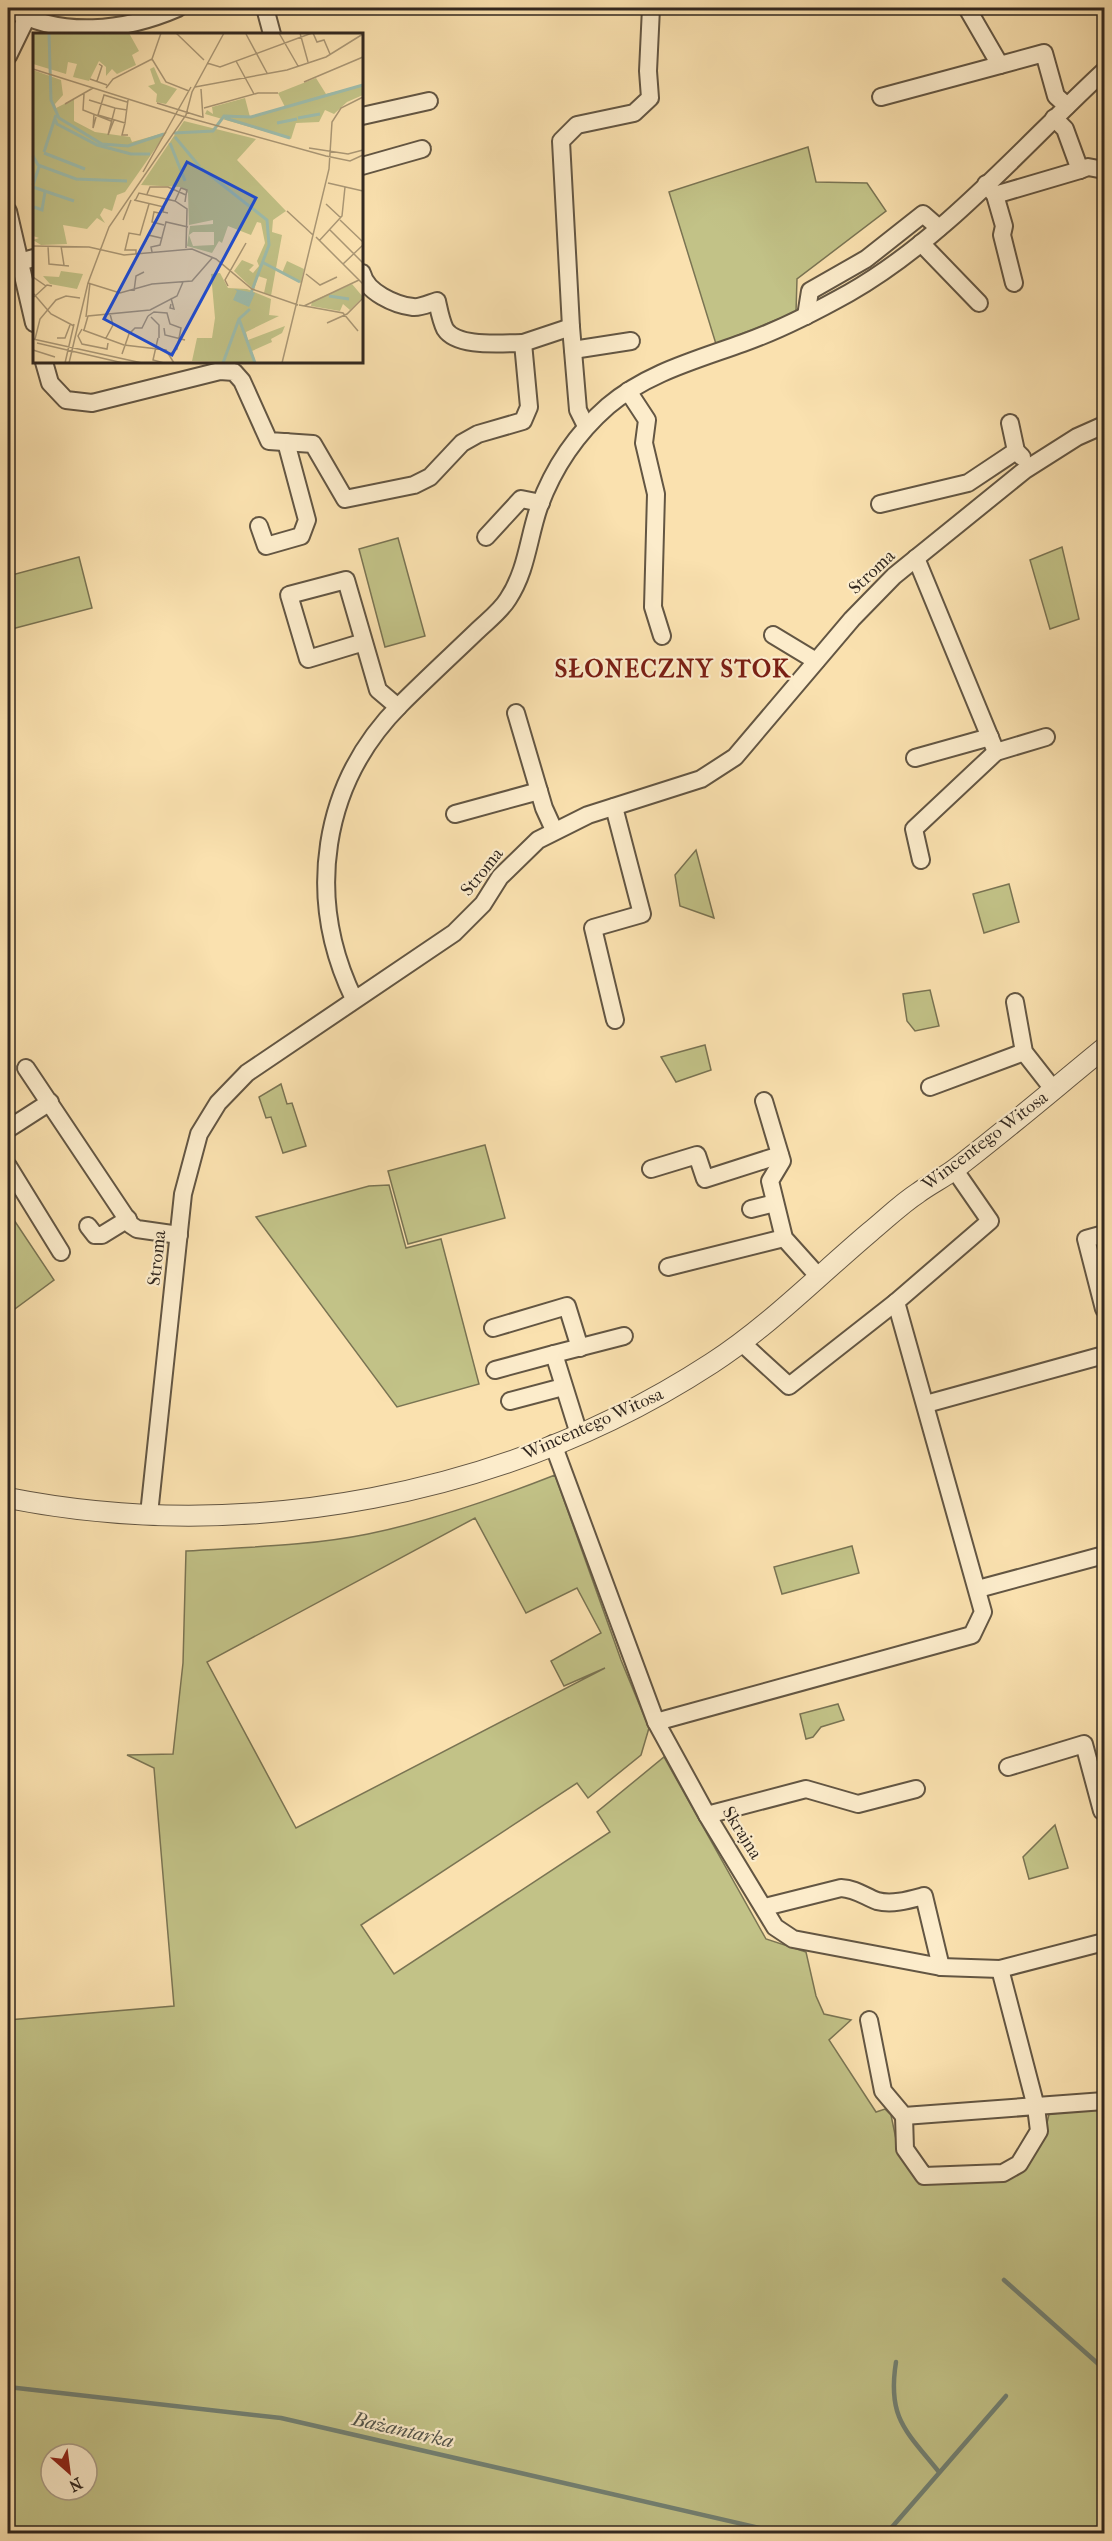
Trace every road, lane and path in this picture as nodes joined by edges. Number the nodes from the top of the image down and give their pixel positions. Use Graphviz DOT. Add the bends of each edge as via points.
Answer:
graph roads {
  1 [pos="9,8"];
  2 [pos="177,8"];
  3 [pos="265,8"];
  4 [pos="651,8"];
  5 [pos="967,8"];
  6 [pos="27,17"];
  7 [pos="272,33"];
  8 [pos="8,56"];
  9 [pos="1000,65"];
  10 [pos="1104,71"];
  11 [pos="881,97"];
  12 [pos="429,101"];
  13 [pos="1066,106"];
  14 [pos="363,116"];
  15 [pos="1054,118"];
  16 [pos="422,149"];
  17 [pos="363,166"];
  18 [pos="1080,170"];
  19 [pos="1104,170"];
  20 [pos="990,190"];
  21 [pos="8,211"];
  22 [pos="939,228"];
  23 [pos="921,243"];
  24 [pos="20,262"];
  25 [pos="363,275"];
  26 [pos="1014,282"];
  27 [pos="979,303"];
  28 [pos="806,316"];
  29 [pos="33,319"];
  30 [pos="571,327"];
  31 [pos="631,340"];
  32 [pos="523,343"];
  33 [pos="573,350"];
  34 [pos="44,363"];
  35 [pos="628,391"];
  36 [pos="1010,423"];
  37 [pos="1104,425"];
  38 [pos="585,426"];
  39 [pos="286,442"];
  40 [pos="1016,451"];
  41 [pos="1029,468"];
  42 [pos="541,503"];
  43 [pos="880,504"];
  44 [pos="259,526"];
  45 [pos="486,537"];
  46 [pos="916,558"];
  47 [pos="773,635"];
  48 [pos="662,636"];
  49 [pos="364,642"];
  50 [pos="816,662"];
  51 [pos="398,707"];
  52 [pos="516,713"];
  53 [pos="1046,736"];
  54 [pos="993,745"];
  55 [pos="915,758"];
  56 [pos="539,791"];
  57 [pos="614,807"];
  58 [pos="455,814"];
  59 [pos="554,830"];
  60 [pos="921,860"];
  61 [pos="354,999"];
  62 [pos="1015,1002"];
  63 [pos="615,1020"];
  64 [pos="1104,1047"];
  65 [pos="1024,1052"];
  66 [pos="26,1068"];
  67 [pos="930,1087"];
  68 [pos="1053,1089"];
  69 [pos="764,1101"];
  70 [pos="50,1102"];
  71 [pos="8,1129"];
  72 [pos="780,1155"];
  73 [pos="8,1166"];
  74 [pos="651,1169"];
  75 [pos="954,1169"];
  76 [pos="776,1203"];
  77 [pos="751,1209"];
  78 [pos="128,1219"];
  79 [pos="88,1226"];
  80 [pos="1104,1234"];
  81 [pos="179,1236"];
  82 [pos="784,1238"];
  83 [pos="61,1252"];
  84 [pos="668,1267"];
  85 [pos="819,1277"];
  86 [pos="896,1302"];
  87 [pos="1104,1309"];
  88 [pos="493,1328"];
  89 [pos="624,1336"];
  90 [pos="742,1343"];
  91 [pos="580,1348"];
  92 [pos="554,1354"];
  93 [pos="1104,1355"];
  94 [pos="495,1370"];
  95 [pos="563,1387"];
  96 [pos="510,1401"];
  97 [pos="926,1404"];
  98 [pos="579,1434"];
  99 [pos="553,1444"];
  100 [pos="8,1497"];
  101 [pos="149,1514"];
  102 [pos="1104,1555"];
  103 [pos="978,1589"];
  104 [pos="656,1722"];
  105 [pos="1008,1767"];
  106 [pos="916,1790"];
  107 [pos="1104,1810"];
  108 [pos="707,1815"];
  109 [pos="765,1907"];
  110 [pos="1104,1942"];
  111 [pos="941,1967"];
  112 [pos="1000,1969"];
  113 [pos="869,2020"];
  114 [pos="1104,2101"];
  115 [pos="1036,2107"];
  116 [pos="904,2116"];
  1 -- 6 [label="street"];
  2 -- 6 [label="street" via="147,21 96,29 61,26"];
  3 -- 7 [label="street"];
  4 -- 30 [label="street" via="650,98 634,113 578,125 561,141"];
  5 -- 9 [label="street"];
  6 -- 8 [label="street"];
  9 -- 11 [label="street"];
  9 -- 13 [label="street" via="1044,53 1056,96"];
  10 -- 13 [label="street"];
  12 -- 14 [label="street"];
  13 -- 15 [label="street"];
  15 -- 18 [label="street" via="1065,129"];
  15 -- 20 [label="street"];
  16 -- 17 [label="street"];
  18 -- 19 [label="street"];
  18 -- 20 [label="street"];
  20 -- 22 [label="street"];
  20 -- 26 [label="street" via="1004,226 1002,235"];
  21 -- 24 [label="street"];
  22 -- 23 [label="street"];
  22 -- 28 [label="street" via="923,214 866,259 810,291"];
  23 -- 27 [label="street"];
  23 -- 28 [label="street" via="892,266"];
  24 -- 29 [label="street"];
  25 -- 32 [label="street" via="372,290 414,308 436,301 452,337 474,343"];
  28 -- 35 [label="street" via="745,343 675,366"];
  30 -- 32 [label="street"];
  30 -- 33 [label="street"];
  31 -- 33 [label="street"];
  32 -- 39 [label="street" via="529,407 523,421 478,434 462,443 430,477 414,485 345,499 313,444"];
  33 -- 38 [label="street" via="578,410"];
  34 -- 39 [label="street" via="50,383 66,400 92,403 220,371 234,372 242,381 269,441"];
  35 -- 38 [label="street"];
  35 -- 48 [label="street" via="647,420 644,443 656,494 653,607"];
  36 -- 40 [label="street"];
  37 -- 41 [label="street, Stroma" via="1077,437"];
  38 -- 42 [label="street"];
  39 -- 44 [label="street" via="307,520 301,536 266,546"];
  40 -- 41 [label="street"];
  40 -- 43 [label="street" via="968,483"];
  41 -- 46 [label="street, Stroma"];
  42 -- 45 [label="street" via="521,499"];
  42 -- 51 [label="street" via="523,572 506,602"];
  46 -- 50 [label="street, Stroma" via="852,619"];
  46 -- 54 [label="street"];
  47 -- 50 [label="street"];
  49 -- 49 [label="street" via="308,659 289,595 346,580"];
  49 -- 51 [label="street" via="378,690"];
  50 -- 57 [label="street, Stroma" via="735,757 720,768 702,779"];
  51 -- 61 [label="street" via="356,760 330,830 326,881 330,919"];
  52 -- 56 [label="street"];
  53 -- 54 [label="street"];
  54 -- 55 [label="street"];
  54 -- 60 [label="street" via="914,829"];
  56 -- 58 [label="street"];
  56 -- 59 [label="street"];
  57 -- 59 [label="street, Stroma"];
  57 -- 63 [label="street" via="642,914 593,928"];
  59 -- 61 [label="street, Stroma" via="525,850 500,877 483,904 453,933"];
  61 -- 81 [label="street, Stroma" via="247,1073 218,1103 193,1148"];
  62 -- 65 [label="street"];
  64 -- 68 [label="street, Wincentego Witosa"];
  65 -- 67 [label="street"];
  65 -- 68 [label="street"];
  66 -- 70 [label="street"];
  68 -- 75 [label="street, Wincentego Witosa"];
  69 -- 72 [label="street"];
  70 -- 71 [label="street"];
  70 -- 78 [label="street"];
  72 -- 74 [label="street" via="705,1179 697,1155"];
  72 -- 76 [label="street" via="782,1161 770,1181"];
  73 -- 83 [label="street"];
  75 -- 85 [label="street, Wincentego Witosa" via="918,1193"];
  75 -- 86 [label="street" via="990,1221"];
  76 -- 77 [label="street"];
  76 -- 82 [label="street"];
  78 -- 79 [label="street" via="102,1235 95,1235"];
  78 -- 81 [label="street" via="137,1229"];
  80 -- 87 [label="street" via="1086,1239"];
  81 -- 101 [label="street, Stroma"];
  82 -- 84 [label="street"];
  82 -- 85 [label="street"];
  85 -- 90 [label="street, Wincentego Witosa"];
  86 -- 90 [label="street" via="789,1386"];
  86 -- 97 [label="street"];
  88 -- 91 [label="street" via="567,1306"];
  89 -- 91 [label="street"];
  90 -- 98 [label="street, Wincentego Witosa" via="671,1389"];
  91 -- 92 [label="street"];
  92 -- 94 [label="street"];
  92 -- 95 [label="street"];
  93 -- 97 [label="street"];
  95 -- 96 [label="street"];
  95 -- 98 [label="street"];
  97 -- 103 [label="street"];
  98 -- 99 [label="street, Wincentego Witosa"];
  99 -- 101 [label="street, Wincentego Witosa" via="472,1474 363,1500 262,1513"];
  99 -- 104 [label="street, Skrajna"];
  100 -- 101 [label="street, Wincentego Witosa"];
  102 -- 103 [label="street"];
  103 -- 104 [label="street" via="983,1612 972,1635"];
  104 -- 108 [label="street, Skrajna"];
  105 -- 107 [label="street" via="1084,1744"];
  106 -- 108 [label="street" via="858,1804 806,1789"];
  108 -- 109 [label="street, Skrajna"];
  109 -- 111 [label="street, Skrajna" via="775,1927 793,1938"];
  109 -- 111 [label="street" via="842,1888 878,1901 901,1902 924,1896"];
  110 -- 112 [label="street, Skrajna"];
  111 -- 112 [label="street, Skrajna"];
  112 -- 115 [label="street"];
  113 -- 116 [label="street" via="883,2091"];
  114 -- 115 [label="street"];
  115 -- 116 [label="street"];
  115 -- 116 [label="street" via="1038,2131 1018,2164 1003,2173 924,2176 905,2149"];
}
